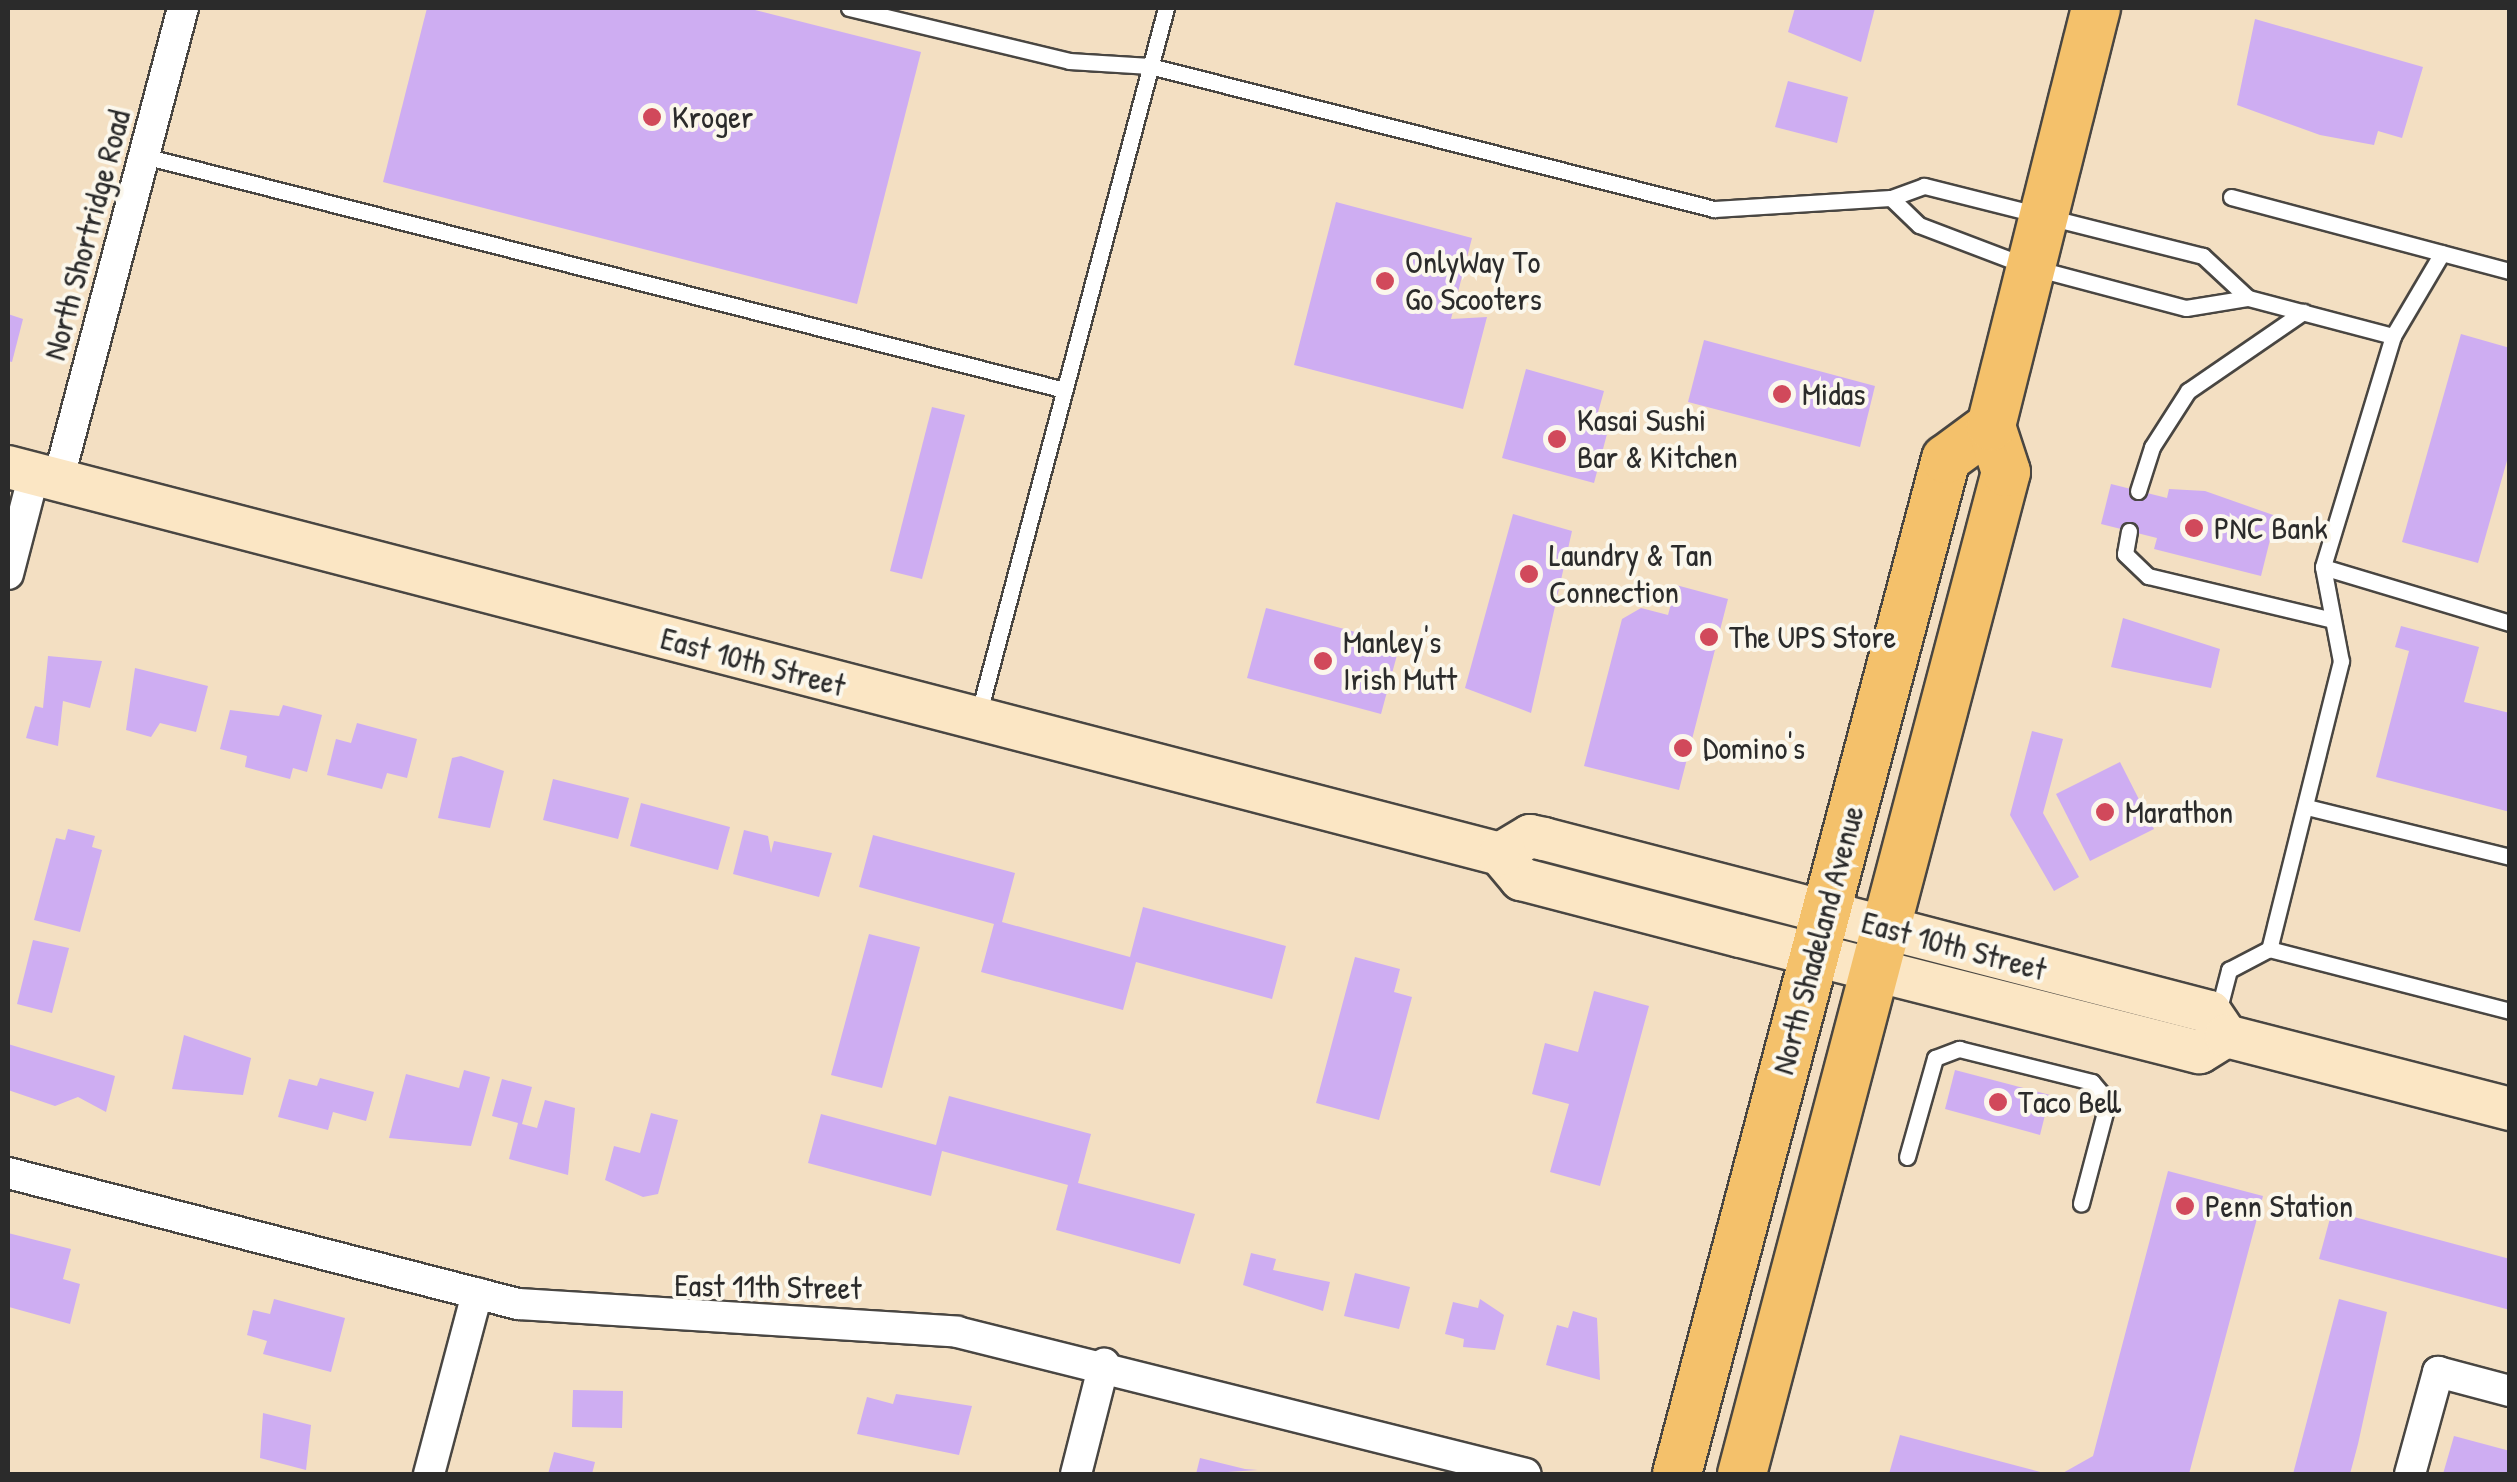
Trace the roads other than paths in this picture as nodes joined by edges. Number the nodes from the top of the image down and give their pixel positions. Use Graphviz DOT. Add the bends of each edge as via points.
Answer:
graph roads {
  1 [pos="182,8"];
  2 [pos="849,8"];
  3 [pos="1166,8"];
  4 [pos="2096,8"];
  5 [pos="1150,66"];
  6 [pos="144,156"];
  7 [pos="1891,198"];
  8 [pos="2231,198"];
  9 [pos="2042,211"];
  10 [pos="2442,254"];
  11 [pos="2027,266"];
  12 [pos="2510,272"];
  13 [pos="2248,298"];
  14 [pos="2304,312"];
  15 [pos="2393,336"];
  16 [pos="1065,390"];
  17 [pos="1991,426"];
  18 [pos="33,474"];
  19 [pos="2138,491"];
  20 [pos="2129,532"];
  21 [pos="2323,568"];
  22 [pos="8,574"];
  23 [pos="2332,620"];
  24 [pos="2510,623"];
  25 [pos="978,720"];
  26 [pos="2312,808"];
  27 [pos="2510,857"];
  28 [pos="1820,934"];
  29 [pos="2270,949"];
  30 [pos="1884,950"];
  31 [pos="2510,1012"];
  32 [pos="2221,1028"];
  33 [pos="2510,1108"];
  34 [pos="1907,1157"];
  35 [pos="8,1173"];
  36 [pos="2082,1203"];
  37 [pos="478,1293"];
  38 [pos="1104,1364"];
  39 [pos="2510,1391"];
  40 [pos="429,1474"];
  41 [pos="1076,1474"];
  42 [pos="1526,1474"];
  43 [pos="1677,1474"];
  44 [pos="1742,1474"];
  45 [pos="2410,1474"];
  1 -- 6 [label="street, North Shortridge Road"];
  2 -- 5 [label="lane" via="1069,62"];
  3 -- 5 [label="lane"];
  4 -- 9 [label="main road, North Shadeland Avenue"];
  5 -- 7 [label="lane" via="1714,210"];
  5 -- 16 [label="lane"];
  6 -- 16 [label="lane"];
  6 -- 18 [label="street, North Shortridge Road"];
  7 -- 9 [label="lane" via="1924,186"];
  7 -- 11 [label="lane" via="1919,224"];
  8 -- 10 [label="lane"];
  9 -- 11 [label="main road, North Shadeland Avenue"];
  9 -- 13 [label="lane" via="2203,256"];
  10 -- 12 [label="lane"];
  10 -- 15 [label="lane"];
  11 -- 13 [label="lane" via="2186,308"];
  11 -- 17 [label="main road, North Shadeland Avenue"];
  13 -- 14 [label="lane"];
  14 -- 15 [label="lane"];
  14 -- 19 [label="lane" via="2188,391 2152,447"];
  15 -- 21 [label="lane"];
  16 -- 25 [label="lane"];
  17 -- 28 [label="main road, North Shadeland Avenue" via="1946,459"];
  17 -- 30 [label="main road, North Shadeland Avenue" via="2006,472"];
  18 -- 22 [label="street, North Shortridge Road"];
  18 -- 25 [label="main road, East 10th Street"];
  20 -- 23 [label="lane" via="2124,554 2148,576"];
  21 -- 23 [label="lane"];
  21 -- 24 [label="lane"];
  23 -- 26 [label="lane" via="2341,661"];
  25 -- 28 [label="main road, East 10th Street" via="1500,854 1530,836"];
  26 -- 27 [label="lane"];
  26 -- 29 [label="lane"];
  28 -- 30 [label="main road, East 10th Street"];
  28 -- 43 [label="main road, North Shadeland Avenue"];
  29 -- 31 [label="lane"];
  29 -- 32 [label="lane" via="2229,970"];
  30 -- 32 [label="main road, East 10th Street" via="2200,1052"];
  30 -- 44 [label="main road, North Shadeland Avenue"];
  32 -- 33 [label="main road, East 10th Street"];
  34 -- 36 [label="lane" via="1935,1058 1959,1049 2092,1082 2108,1101"];
  35 -- 37 [label="street, East 11th Street"];
  37 -- 38 [label="street, East 11th Street" via="655,1319 957,1332"];
  37 -- 40 [label="street"];
  38 -- 41 [label="street"];
  38 -- 42 [label="street, East 11th Street"];
  39 -- 45 [label="street" via="2438,1372"];
}
